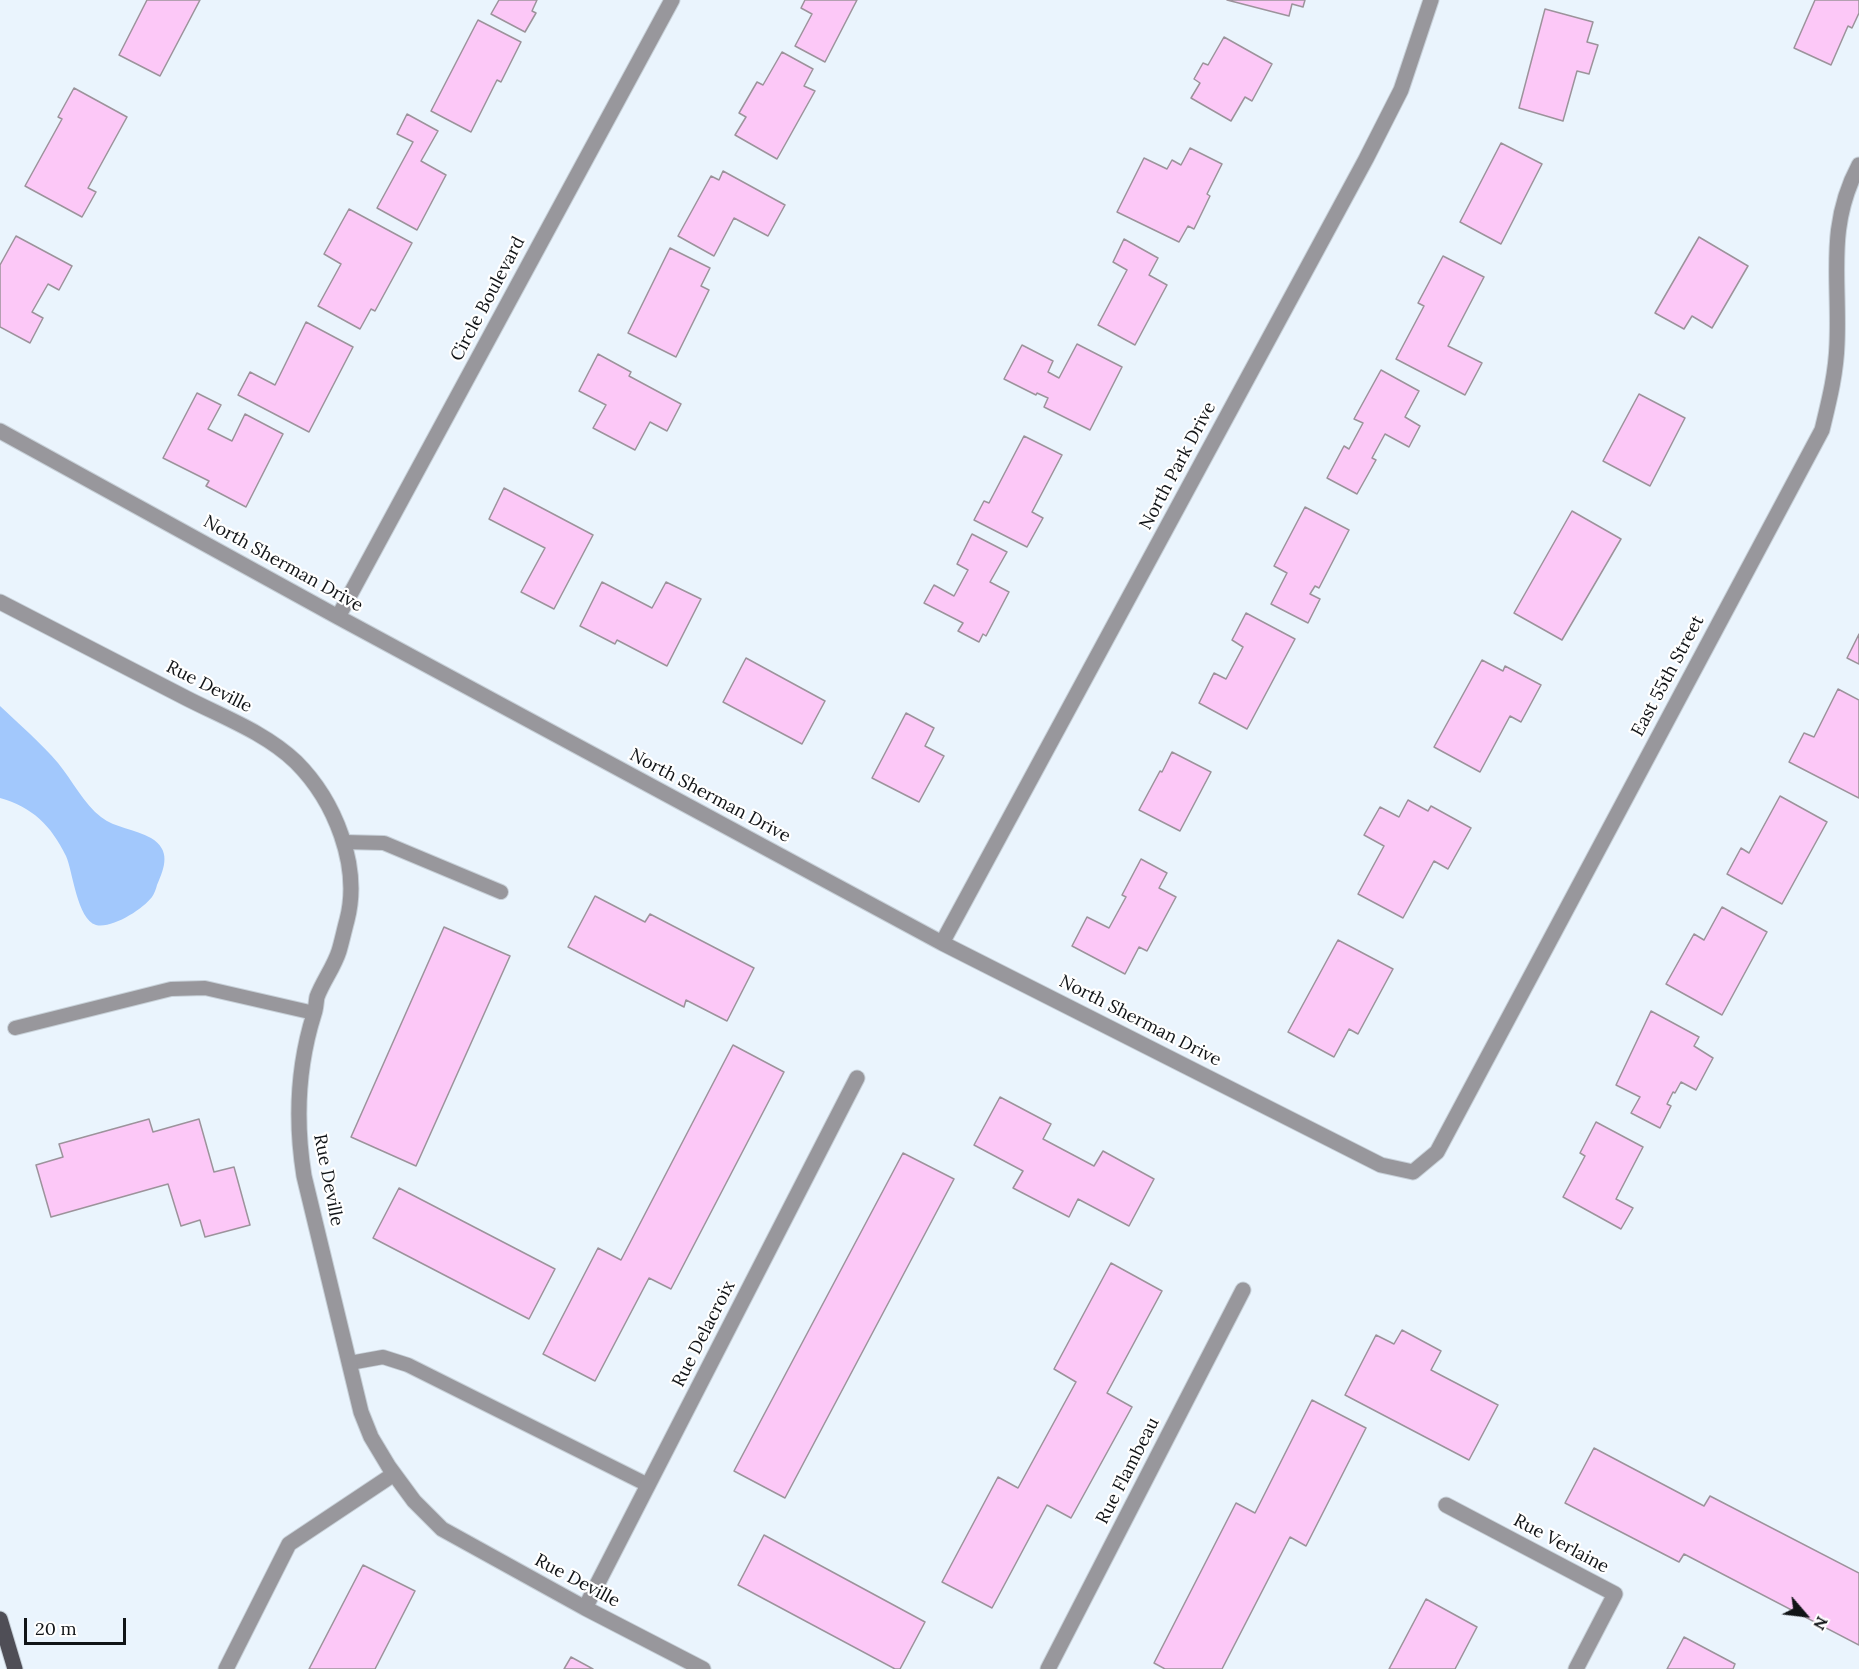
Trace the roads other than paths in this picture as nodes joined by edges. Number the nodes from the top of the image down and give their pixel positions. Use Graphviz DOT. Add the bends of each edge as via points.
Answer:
graph roads {
  1 [pos="672,0"];
  2 [pos="1431,0"];
  3 [pos="1859,165"];
  4 [pos="0,431"];
  5 [pos="0,602"];
  6 [pos="338,617"];
  7 [pos="344,842"];
  8 [pos="501,892"];
  9 [pos="942,943"];
  10 [pos="315,1013"];
  11 [pos="15,1028"];
  12 [pos="857,1078"];
  13 [pos="1413,1172"];
  14 [pos="1244,1290"];
  15 [pos="350,1363"];
  16 [pos="394,1474"];
  17 [pos="648,1485"];
  18 [pos="1446,1505"];
  19 [pos="585,1608"];
  20 [pos="0,1619"];
  21 [pos="15,1669"];
  22 [pos="226,1669"];
  23 [pos="703,1669"];
  24 [pos="1047,1669"];
  25 [pos="1576,1669"];
  1 -- 6 [label="street, Circle Boulevard"];
  2 -- 9 [label="street, North Park Drive" via="1401,90 1366,159"];
  3 -- 13 [label="street, East 55th Street" via="1839,218 1835,374 1822,430 1437,1152"];
  4 -- 6 [label="street, North Sherman Drive"];
  5 -- 7 [label="street, Rue Deville" via="255,733 282,751 306,773 324,798"];
  6 -- 9 [label="street, North Sherman Drive"];
  7 -- 8 [label="lane" via="384,843"];
  7 -- 10 [label="street, Rue Deville" via="350,905 339,951 318,996"];
  9 -- 13 [label="street, North Sherman Drive" via="1381,1165"];
  10 -- 11 [label="lane" via="205,988 171,989"];
  10 -- 15 [label="street, Rue Deville" via="300,1077 298,1143"];
  12 -- 17 [label="street, Rue Delacroix"];
  14 -- 24 [label="street, Rue Flambeau"];
  15 -- 16 [label="street, Rue Deville" via="361,1412"];
  15 -- 17 [label="lane" via="383,1358 408,1365"];
  16 -- 19 [label="street, Rue Deville" via="442,1529"];
  16 -- 22 [label="street" via="289,1544"];
  17 -- 19 [label="street, Rue Delacroix"];
  18 -- 25 [label="street, Rue Verlaine" via="1615,1594"];
  19 -- 23 [label="street, Rue Deville"];
  20 -- 21 [label="main road"];
}
